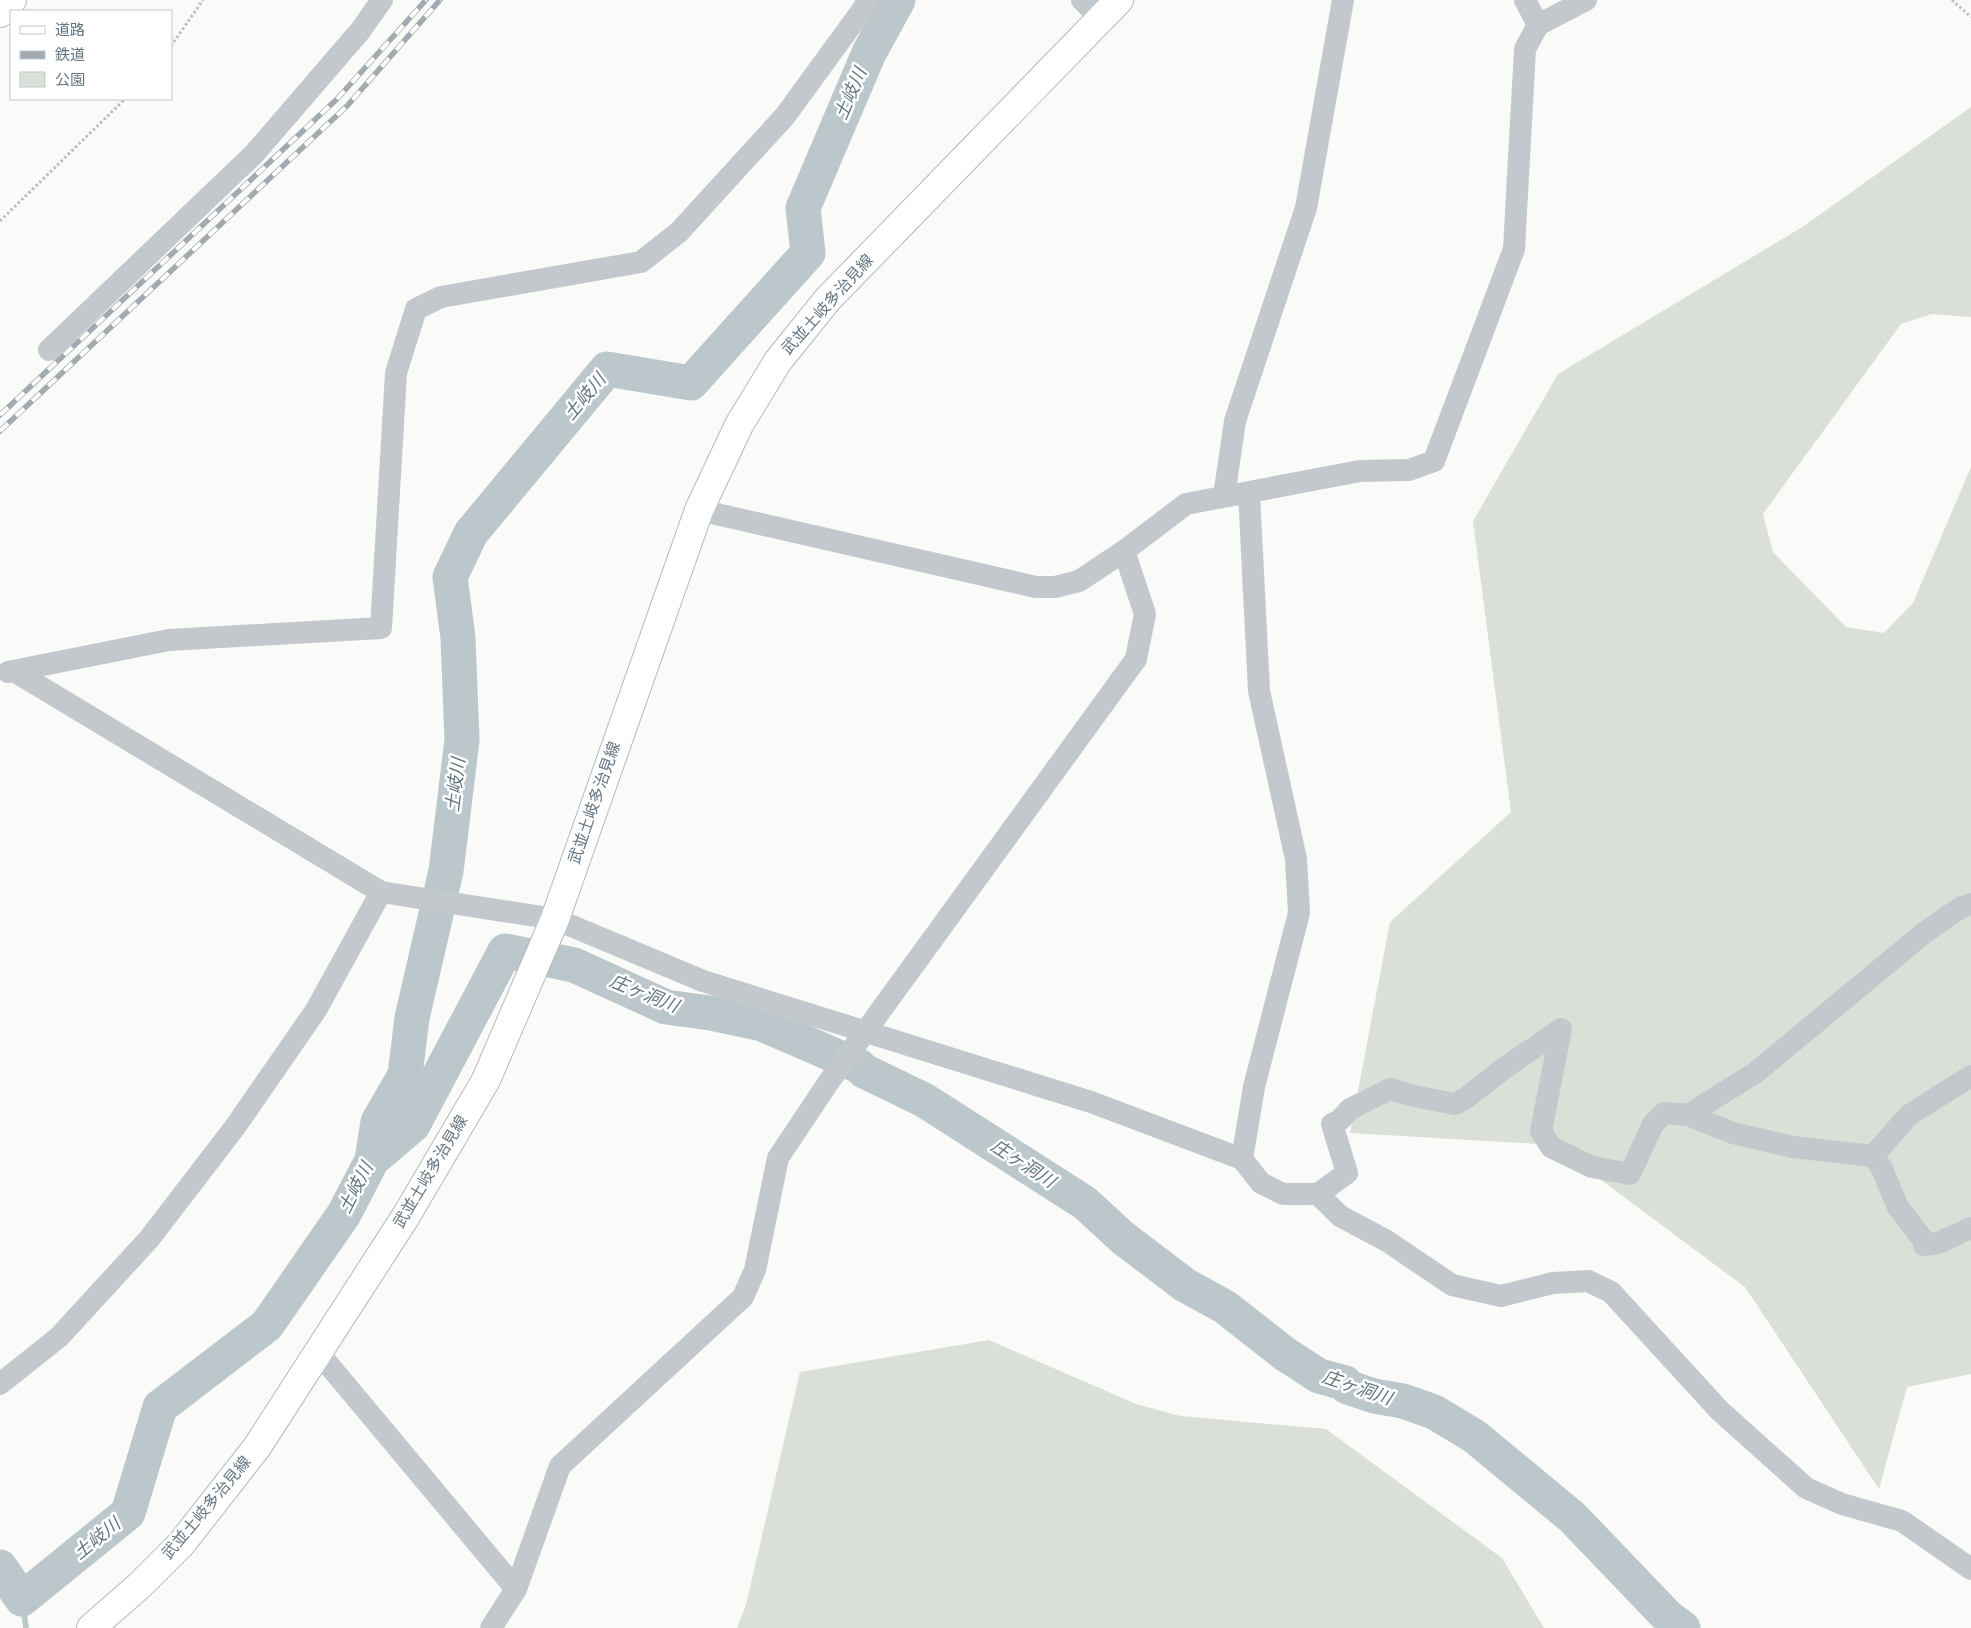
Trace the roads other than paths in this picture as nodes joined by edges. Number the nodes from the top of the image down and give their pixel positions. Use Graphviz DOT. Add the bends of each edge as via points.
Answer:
graph roads {
  1 [pos="12,0"];
  2 [pos="382,0"];
  3 [pos="868,0"];
  4 [pos="1342,0"];
  5 [pos="1525,0"];
  6 [pos="1586,0"];
  7 [pos="1098,6"];
  8 [pos="0,13"];
  9 [pos="1538,25"];
  10 [pos="49,350"];
  11 [pos="1249,493"];
  12 [pos="1224,496"];
  13 [pos="698,510"];
  14 [pos="1124,551"];
  15 [pos="7,672"];
  16 [pos="381,892"];
  17 [pos="1971,904"];
  18 [pos="549,922"];
  19 [pos="866,1030"];
  20 [pos="1971,1076"];
  21 [pos="1688,1114"];
  22 [pos="1873,1156"];
  23 [pos="1242,1159"];
  24 [pos="1318,1194"];
  25 [pos="1971,1228"];
  26 [pos="318,1352"];
  27 [pos="0,1384"];
  28 [pos="1971,1569"];
  29 [pos="516,1589"];
  30 [pos="91,1628"];
  31 [pos="492,1628"];
  1 -- 8 [label="main road"];
  2 -- 10 [label="street" via="360,31 254,154"];
  3 -- 15 [label="street" via="864,10 785,116 679,232 641,262 441,297 416,308 396,373 381,628 169,640"];
  4 -- 12 [label="street" via="1306,208 1235,421"];
  5 -- 9 [label="street"];
  6 -- 9 [label="street"];
  7 -- 13 [label="main road, 武並土岐多治見線" via="828,299 773,369 739,425"];
  9 -- 11 [label="street" via="1525,49 1514,249 1434,461 1409,470 1360,471"];
  11 -- 12 [label="street"];
  11 -- 23 [label="street" via="1259,691 1296,859 1300,913 1254,1087"];
  12 -- 14 [label="street" via="1186,504"];
  13 -- 14 [label="street" via="1036,587 1055,587 1078,581"];
  13 -- 18 [label="main road, 武並土岐多治見線"];
  14 -- 19 [label="street" via="1144,614 1136,659"];
  15 -- 16 [label="street"];
  16 -- 18 [label="street"];
  16 -- 27 [label="street" via="316,1010 235,1127 149,1239 59,1337"];
  17 -- 21 [label="street" via="1924,933 1755,1073"];
  18 -- 19 [label="street" via="703,981"];
  18 -- 26 [label="main road, 武並土岐多治見線" via="530,980 486,1080 406,1216"];
  19 -- 23 [label="street" via="1092,1102"];
  19 -- 29 [label="street" via="778,1158 755,1270 743,1297 560,1466"];
  20 -- 22 [label="street" via="1909,1114"];
  21 -- 22 [label="street" via="1733,1132 1793,1147"];
  21 -- 24 [label="street" via="1664,1113 1653,1124 1630,1174 1592,1167 1552,1147 1541,1131 1561,1029 1455,1104 1390,1089 1350,1109 1332,1124 1347,1172"];
  22 -- 25 [label="street" via="1898,1207 1924,1245 1938,1243"];
  23 -- 24 [label="street" via="1261,1184 1283,1194"];
  24 -- 28 [label="street" via="1340,1216 1452,1285 1501,1296 1553,1283 1588,1282 1611,1292 1718,1410 1806,1488 1842,1504 1902,1521"];
  26 -- 29 [label="street"];
  26 -- 30 [label="main road, 武並土岐多治見線" via="257,1447 182,1543"];
  29 -- 31 [label="street"];
}
